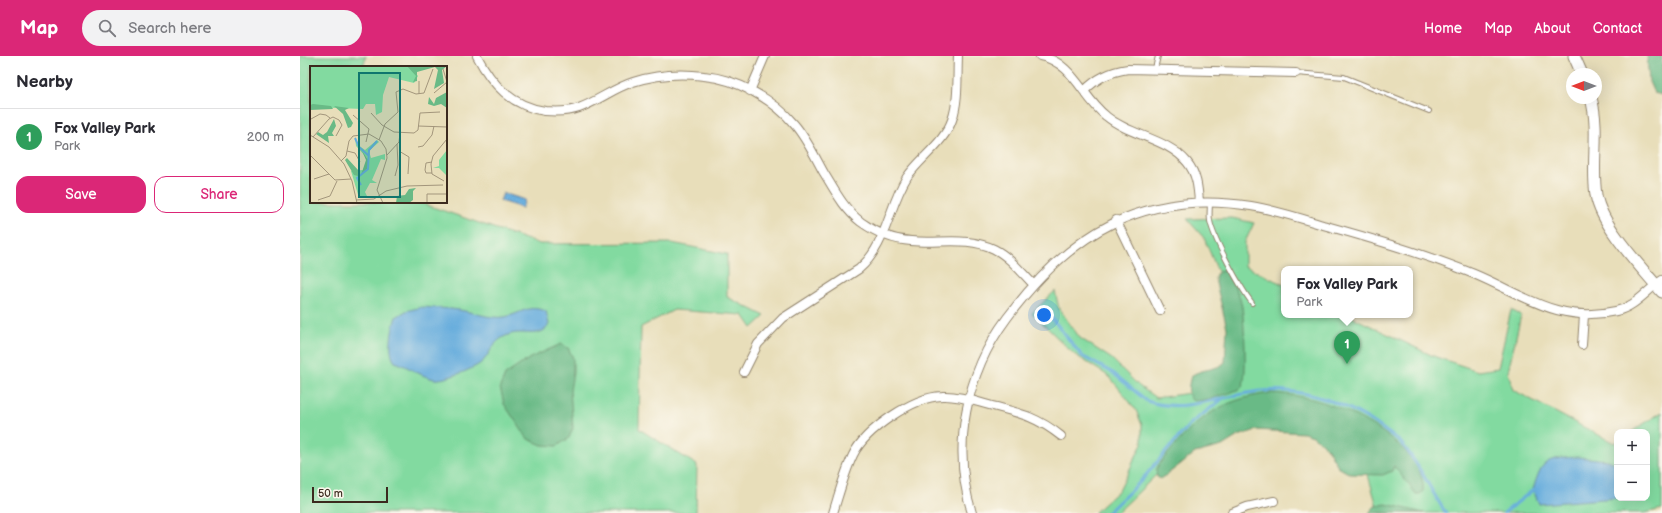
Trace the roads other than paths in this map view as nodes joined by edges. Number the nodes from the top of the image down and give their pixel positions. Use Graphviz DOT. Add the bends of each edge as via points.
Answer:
graph roads {
  1 [pos="478,56"];
  2 [pos="765,56"];
  3 [pos="958,56"];
  4 [pos="1040,56"];
  5 [pos="1158,56"];
  6 [pos="1574,56"];
  7 [pos="1579,68"];
  8 [pos="1155,69"];
  9 [pos="1296,73"];
  10 [pos="750,91"];
  11 [pos="1084,91"];
  12 [pos="1592,104"];
  13 [pos="1429,111"];
  14 [pos="1199,202"];
  15 [pos="1210,202"];
  16 [pos="1116,220"];
  17 [pos="883,234"];
  18 [pos="1034,285"];
  19 [pos="1660,286"];
  20 [pos="1252,303"];
  21 [pos="1160,310"];
  22 [pos="1584,314"];
  23 [pos="1582,345"];
  24 [pos="744,372"];
  25 [pos="968,400"];
  26 [pos="1061,436"];
  27 [pos="1274,501"];
  28 [pos="833,513"];
  29 [pos="972,513"];
  30 [pos="1232,513"];
  1 -- 10 [label="street" via="489,77 509,96 525,105 553,112 578,109 628,84 661,76 705,76 724,80"];
  2 -- 10 [label="street"];
  3 -- 17 [label="street" via="956,106 952,122 906,179"];
  4 -- 11 [label="street" via="1063,66"];
  5 -- 8 [label="lane"];
  6 -- 7 [label="street"];
  8 -- 9 [label="street"];
  8 -- 11 [label="street" via="1110,72"];
  9 -- 13 [label="lane" via="1353,80"];
  10 -- 17 [label="street" via="773,104 795,125 845,206 863,223"];
  11 -- 14 [label="street" via="1097,108 1114,122 1180,155 1195,174"];
  12 -- 19 [label="street" via="1595,134 1595,184 1599,208 1610,227"];
  14 -- 15 [label="street"];
  14 -- 16 [label="street" via="1154,208"];
  15 -- 20 [label="lane" via="1210,222 1242,290"];
  15 -- 22 [label="street" via="1264,208 1364,236 1454,266 1548,309"];
  16 -- 18 [label="street" via="1079,243"];
  16 -- 21 [label="street"];
  17 -- 18 [label="street" via="908,241 958,241 987,246 1007,258"];
  17 -- 24 [label="street" via="868,262 792,311 765,335 755,348"];
  18 -- 25 [label="street" via="992,339 977,370"];
  19 -- 22 [label="street" via="1625,308"];
  22 -- 23 [label="street"];
  25 -- 26 [label="street" via="1029,416 1045,423"];
  25 -- 28 [label="street" via="948,396 927,398 875,430 863,441 854,455"];
  25 -- 29 [label="street" via="963,465"];
  27 -- 30 [label="street"];
}
